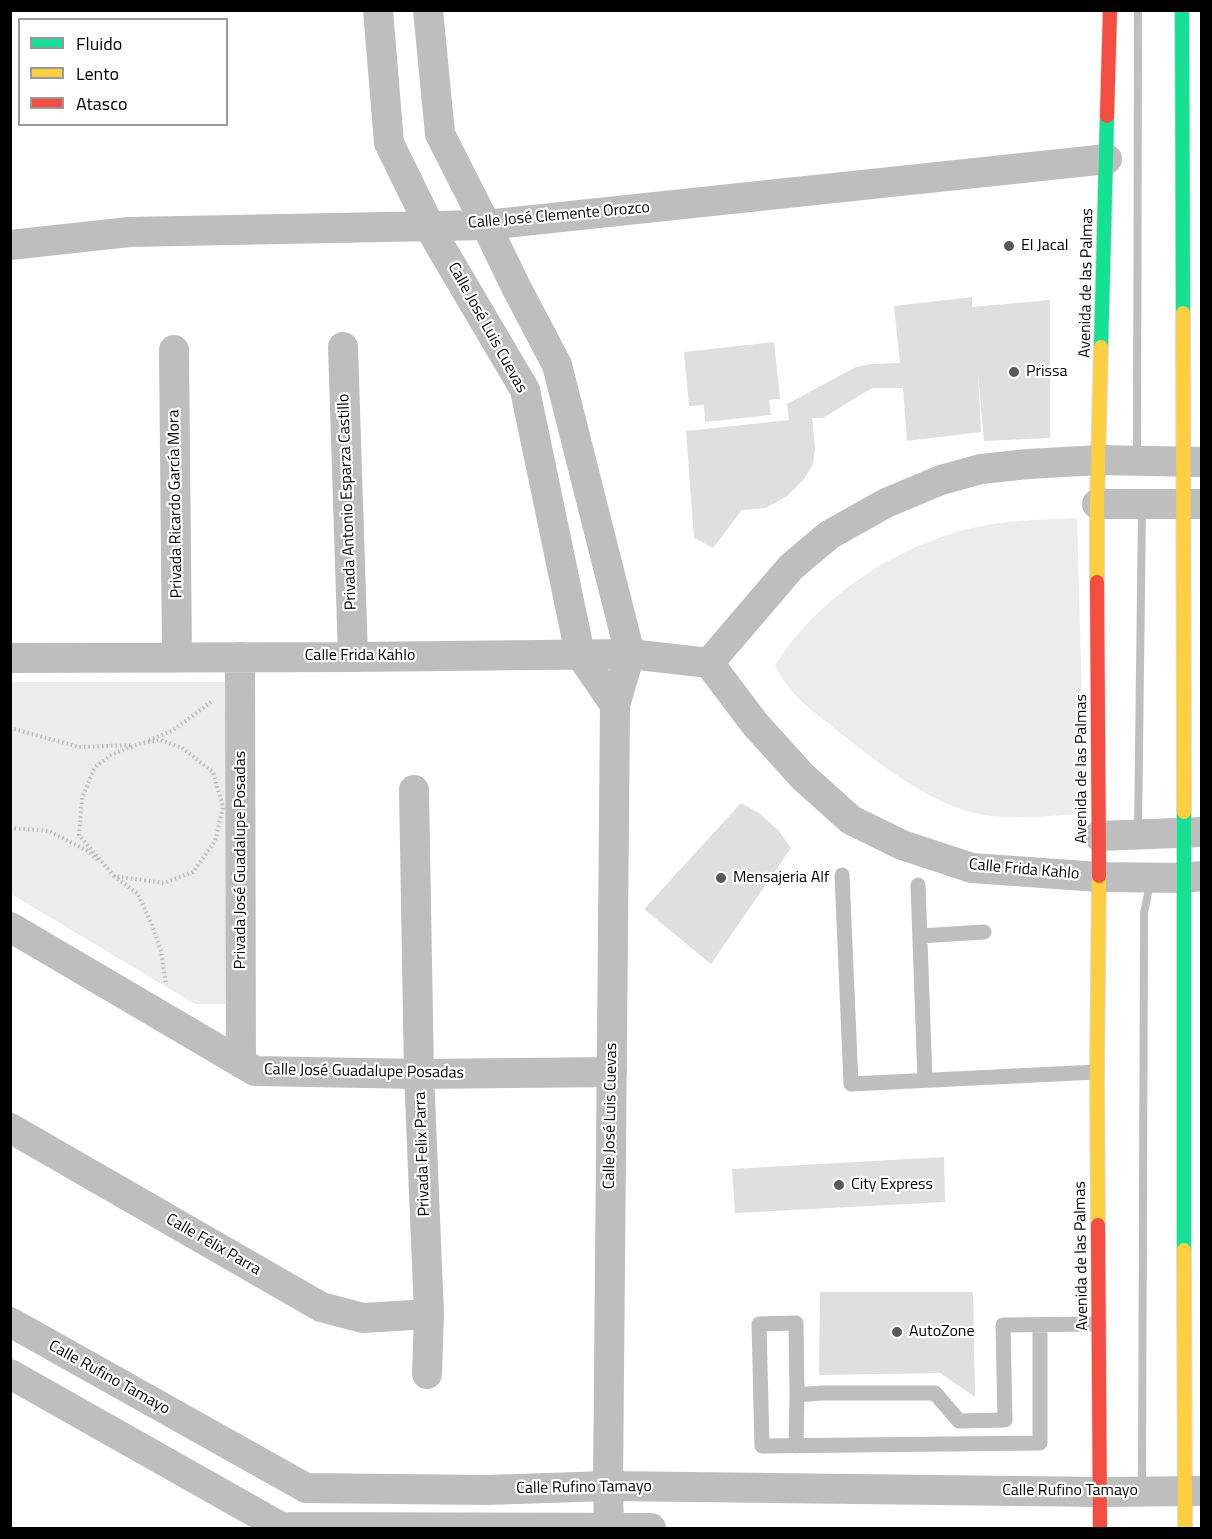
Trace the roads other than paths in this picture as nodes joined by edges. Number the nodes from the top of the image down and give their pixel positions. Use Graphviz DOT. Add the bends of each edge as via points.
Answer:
graph roads {
  1 [pos="378,10"];
  2 [pos="428,10"];
  3 [pos="1110,10"];
  4 [pos="1182,10"];
  5 [pos="1202,138"];
  6 [pos="1183,140"];
  7 [pos="1107,159"];
  8 [pos="429,225"];
  9 [pos="486,225"];
  10 [pos="10,245"];
  11 [pos="343,347"];
  12 [pos="174,350"];
  13 [pos="1099,460"];
  14 [pos="1193,462"];
  15 [pos="1097,504"];
  16 [pos="1192,504"];
  17 [pos="580,654"];
  18 [pos="630,654"];
  19 [pos="177,657"];
  20 [pos="240,657"];
  21 [pos="353,657"];
  22 [pos="10,658"];
  23 [pos="709,663"];
  24 [pos="615,705"];
  25 [pos="414,790"];
  26 [pos="1192,833"];
  27 [pos="1099,836"];
  28 [pos="842,875"];
  29 [pos="1099,877"];
  30 [pos="1192,877"];
  31 [pos="918,885"];
  32 [pos="10,927"];
  33 [pos="984,932"];
  34 [pos="920,936"];
  35 [pos="241,1063"];
  36 [pos="612,1072"];
  37 [pos="1097,1072"];
  38 [pos="420,1074"];
  39 [pos="925,1080"];
  40 [pos="10,1128"];
  41 [pos="429,1314"];
  42 [pos="10,1322"];
  43 [pos="1099,1324"];
  44 [pos="1040,1325"];
  45 [pos="1202,1361"];
  46 [pos="1186,1370"];
  47 [pos="10,1374"];
  48 [pos="427,1374"];
  49 [pos="797,1395"];
  50 [pos="796,1446"];
  51 [pos="608,1486"];
  52 [pos="486,1490"];
  53 [pos="1101,1492"];
  54 [pos="1194,1492"];
  55 [pos="484,1528"];
  56 [pos="527,1528"];
  57 [pos="609,1528"];
  58 [pos="651,1528"];
  59 [pos="1100,1528"];
  60 [pos="1185,1528"];
  1 -- 8 [label="street, Calle José Luis Cuevas" via="389,143"];
  2 -- 9 [label="street" via="440,134"];
  3 -- 7 [label="main road, Avenida de las Palmas"];
  4 -- 6 [label="main road"];
  5 -- 6 [label="lane"];
  6 -- 14 [label="main road"];
  7 -- 9 [label="street, Calle José Clemente Orozco"];
  7 -- 13 [label="main road, Avenida de las Palmas"];
  8 -- 9 [label="street, Calle José Clemente Orozco"];
  8 -- 10 [label="street, Calle José Clemente Orozco" via="129,232"];
  8 -- 17 [label="street, Calle José Luis Cuevas" via="525,390"];
  9 -- 18 [label="street" via="557,365"];
  11 -- 21 [label="street, Privada Antonio Esparza Castillo"];
  12 -- 19 [label="street, Privada Ricardo García Mora"];
  13 -- 14 [label="street"];
  13 -- 15 [label="main road, Avenida de las Palmas"];
  13 -- 23 [label="street" via="981,469 940,480 886,502 829,535 791,567"];
  14 -- 16 [label="main road"];
  15 -- 16 [label="street"];
  15 -- 27 [label="main road, Avenida de las Palmas"];
  16 -- 26 [label="main road"];
  17 -- 18 [label="street, Calle Frida Kahlo"];
  17 -- 21 [label="street, Calle Frida Kahlo"];
  17 -- 24 [label="street"];
  18 -- 23 [label="street, Calle Frida Kahlo"];
  18 -- 24 [label="street, Calle José Luis Cuevas"];
  19 -- 20 [label="street, Calle Frida Kahlo"];
  19 -- 22 [label="street, Calle Frida Kahlo"];
  20 -- 21 [label="street, Calle Frida Kahlo"];
  20 -- 35 [label="street, Privada José Guadalupe Posadas"];
  23 -- 29 [label="street, Calle Frida Kahlo" via="755,724 851,820 903,846 972,868"];
  24 -- 36 [label="street, Calle José Luis Cuevas"];
  25 -- 38 [label="street, Privada Felix Parra"];
  26 -- 27 [label="street"];
  26 -- 30 [label="main road"];
  27 -- 29 [label="main road, Avenida de las Palmas"];
  28 -- 39 [label="lane" via="851,1084"];
  29 -- 30 [label="street, Calle Frida Kahlo"];
  29 -- 37 [label="main road, Avenida de las Palmas"];
  30 -- 46 [label="main road"];
  31 -- 34 [label="lane"];
  32 -- 35 [label="street, Calle José Guadalupe Posadas"];
  33 -- 34 [label="lane"];
  34 -- 39 [label="lane"];
  35 -- 38 [label="street, Calle José Guadalupe Posadas" via="255,1071"];
  36 -- 38 [label="street, Calle José Guadalupe Posadas"];
  36 -- 51 [label="street, Calle José Luis Cuevas"];
  37 -- 39 [label="lane"];
  37 -- 43 [label="main road, Avenida de las Palmas"];
  38 -- 41 [label="street, Privada Felix Parra"];
  40 -- 41 [label="street, Calle Félix Parra" via="321,1307 363,1318"];
  41 -- 48 [label="street, Privada Felix Parra"];
  42 -- 52 [label="street, Calle Rufino Tamayo" via="306,1488"];
  43 -- 44 [label="lane"];
  43 -- 53 [label="main road, Avenida de las Palmas"];
  44 -- 49 [label="lane" via="1004,1325 1005,1420 959,1421 934,1393"];
  44 -- 50 [label="lane" via="1040,1443"];
  45 -- 46 [label="lane"];
  46 -- 54 [label="main road"];
  47 -- 55 [label="street" via="281,1527"];
  49 -- 50 [label="lane"];
  49 -- 50 [label="lane" via="796,1323 759,1324 762,1446"];
  51 -- 52 [label="street, Calle Rufino Tamayo"];
  51 -- 53 [label="street, Calle Rufino Tamayo"];
  51 -- 57 [label="street, Calle José Luis Cuevas"];
  52 -- 55 [label="street"];
  53 -- 54 [label="street, Calle Rufino Tamayo"];
  53 -- 59 [label="main road, Avenida de las Palmas"];
  54 -- 60 [label="main road"];
  55 -- 56 [label="street"];
  56 -- 57 [label="street"];
  57 -- 58 [label="street"];
}
